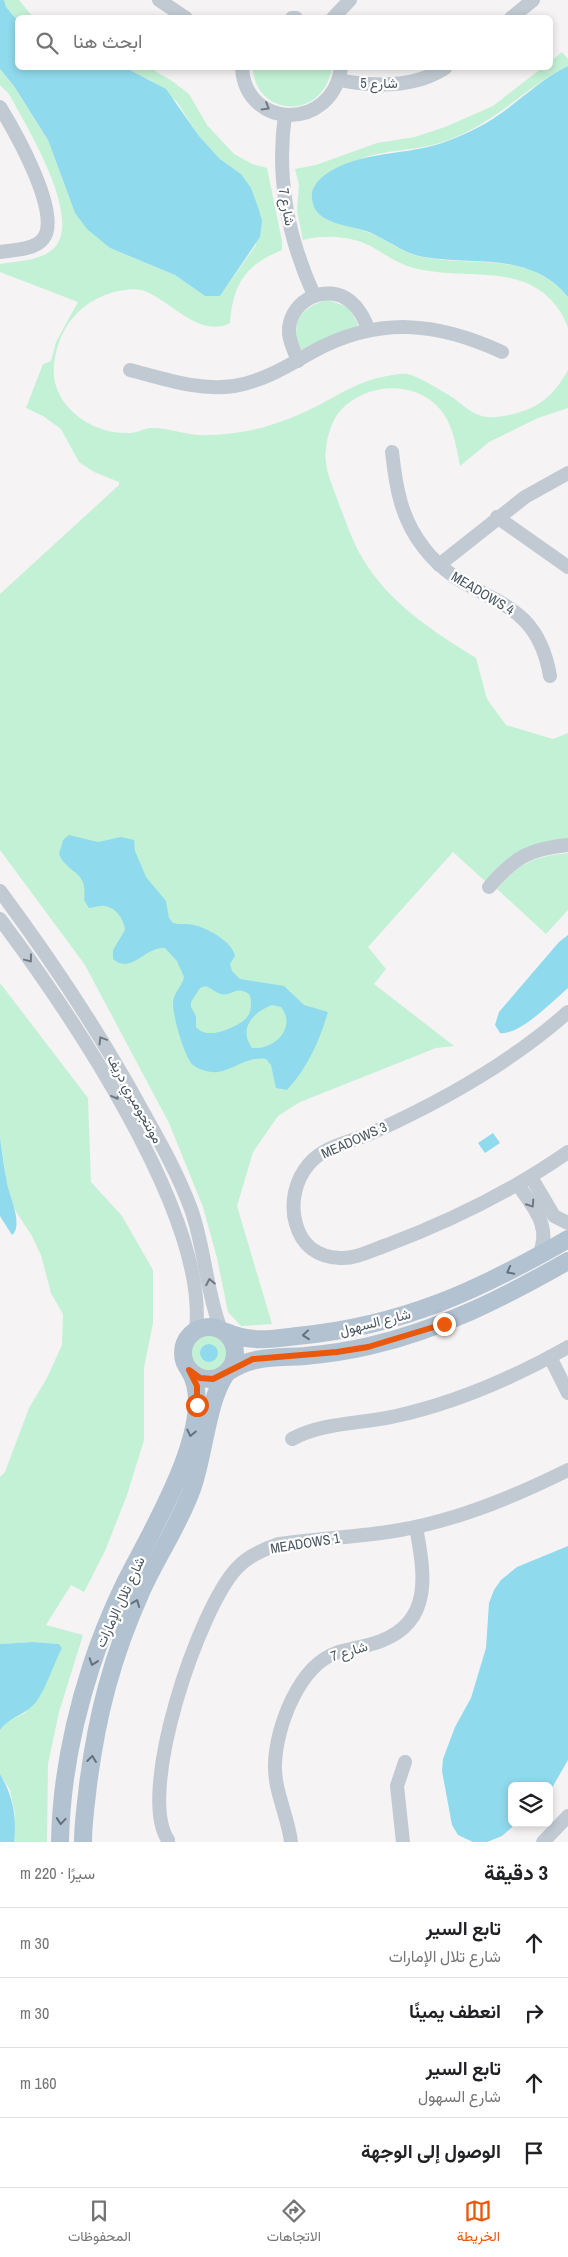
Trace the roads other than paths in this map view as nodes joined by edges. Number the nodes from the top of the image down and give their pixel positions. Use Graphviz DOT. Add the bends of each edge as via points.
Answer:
graph roads {
  1 [pos="159,0"];
  2 [pos="350,0"];
  3 [pos="534,0"];
  4 [pos="182,15"];
  5 [pos="336,15"];
  6 [pos="515,15"];
  7 [pos="242,70"];
  8 [pos="441,70"];
  9 [pos="340,74"];
  10 [pos="0,108"];
  11 [pos="285,115"];
  12 [pos="0,252"];
  13 [pos="314,296"];
  14 [pos="369,330"];
  15 [pos="502,352"];
  16 [pos="298,361"];
  17 [pos="130,370"];
  18 [pos="392,452"];
  19 [pos="568,473"];
  20 [pos="497,517"];
  21 [pos="439,564"];
  22 [pos="568,568"];
  23 [pos="550,676"];
  24 [pos="568,845"];
  25 [pos="489,887"];
  26 [pos="0,891"];
  27 [pos="0,920"];
  28 [pos="568,1012"];
  29 [pos="568,1152"];
  30 [pos="531,1177"];
  31 [pos="518,1185"];
  32 [pos="548,1220"];
  33 [pos="568,1224"];
  34 [pos="568,1239"];
  35 [pos="538,1257"];
  36 [pos="568,1261"];
  37 [pos="196,1330"];
  38 [pos="224,1331"];
  39 [pos="568,1347"];
  40 [pos="550,1357"];
  41 [pos="189,1370"];
  42 [pos="227,1373"];
  43 [pos="568,1393"];
  44 [pos="292,1439"];
  45 [pos="568,1470"];
  46 [pos="416,1527"];
  47 [pos="405,1762"];
  48 [pos="568,1816"];
  49 [pos="168,1840"];
  50 [pos="60,1842"];
  51 [pos="83,1842"];
  52 [pos="291,1842"];
  53 [pos="403,1842"];
  54 [pos="543,1842"];
  1 -- 4 [label="street"];
  2 -- 5 [label="street"];
  3 -- 6 [label="street"];
  7 -- 11 [label="street, one-way" via="248,91 258,102 270,111"];
  8 -- 9 [label="street, شارع 5" via="402,84 367,85"];
  9 -- 11 [label="street" via="333,92 318,107 299,115"];
  10 -- 12 [label="street" via="34,171 48,220 47,233 34,246"];
  11 -- 13 [label="street, شارع 7" via="281,157 284,197 298,256"];
  13 -- 14 [label="street" via="331,294 349,300 358,308"];
  13 -- 16 [label="street" via="304,301 291,318 290,339"];
  14 -- 15 [label="street" via="396,326 424,327 452,332"];
  14 -- 16 [label="street" via="332,342"];
  16 -- 17 [label="street" via="256,381 234,386 188,384"];
  18 -- 21 [label="street, MEADOWS 4" via="404,515 417,539"];
  19 -- 20 [label="street, MEADOWS 4"];
  20 -- 21 [label="street, MEADOWS 4"];
  20 -- 22 [label="street"];
  21 -- 23 [label="street, MEADOWS 4" via="528,622 546,654"];
  24 -- 25 [label="street" via="539,849 520,857"];
  38 -- 26 [label="street, مونتجوميري دريف, one-way" via="200,1235 179,1182 92,1023 48,955"];
  27 -- 37 [label="street, مونتجوميري دريف, one-way" via="34,964 102,1072 165,1191 190,1266 198,1309"];
  28 -- 31 [label="street, MEADOWS 3" via="472,1081 375,1132 321,1153 301,1176 295,1191 294,1218 312,1251 342,1258 357,1256 407,1238"];
  29 -- 30 [label="street, MEADOWS 3"];
  30 -- 31 [label="street, MEADOWS 3"];
  30 -- 32 [label="street"];
  31 -- 32 [label="street, one-way"];
  32 -- 33 [label="street"];
  32 -- 35 [label="street"];
  34 -- 35 [label="main road, شارع السهول"];
  35 -- 38 [label="main road, شارع السهول, one-way" via="438,1305 371,1325 258,1340"];
  36 -- 42 [label="main road, شارع السهول" via="444,1324 337,1352 253,1359"];
  37 -- 38 [label="main road" via="209,1327"];
  37 -- 41 [label="main road" via="183,1348"];
  38 -- 42 [label="main road" via="231,1338 236,1352 233,1366"];
  39 -- 40 [label="street"];
  40 -- 43 [label="street"];
  40 -- 44 [label="street" via="439,1404 394,1417 316,1429"];
  41 -- 42 [label="main road" via="207,1379"];
  41 -- 50 [label="main road, شارع تلال الإمارات, one-way" via="198,1396 188,1446 163,1514 117,1601 91,1668 73,1738 62,1801"];
  51 -- 42 [label="main road, شارع تلال الإمارات, one-way" via="94,1742 108,1678 141,1591 179,1521 193,1487 217,1388"];
  45 -- 46 [label="street, MEADOWS 1" via="512,1496"];
  46 -- 49 [label="street, MEADOWS 1" via="279,1544 250,1557 232,1573 205,1622 172,1718 159,1811"];
  46 -- 52 [label="street, شارع 7" via="424,1576 423,1590 413,1615 383,1640 336,1653 318,1663 304,1677 294,1695 275,1764"];
  47 -- 53 [label="street" via="397,1786"];
  48 -- 54 [label="street"];
}
